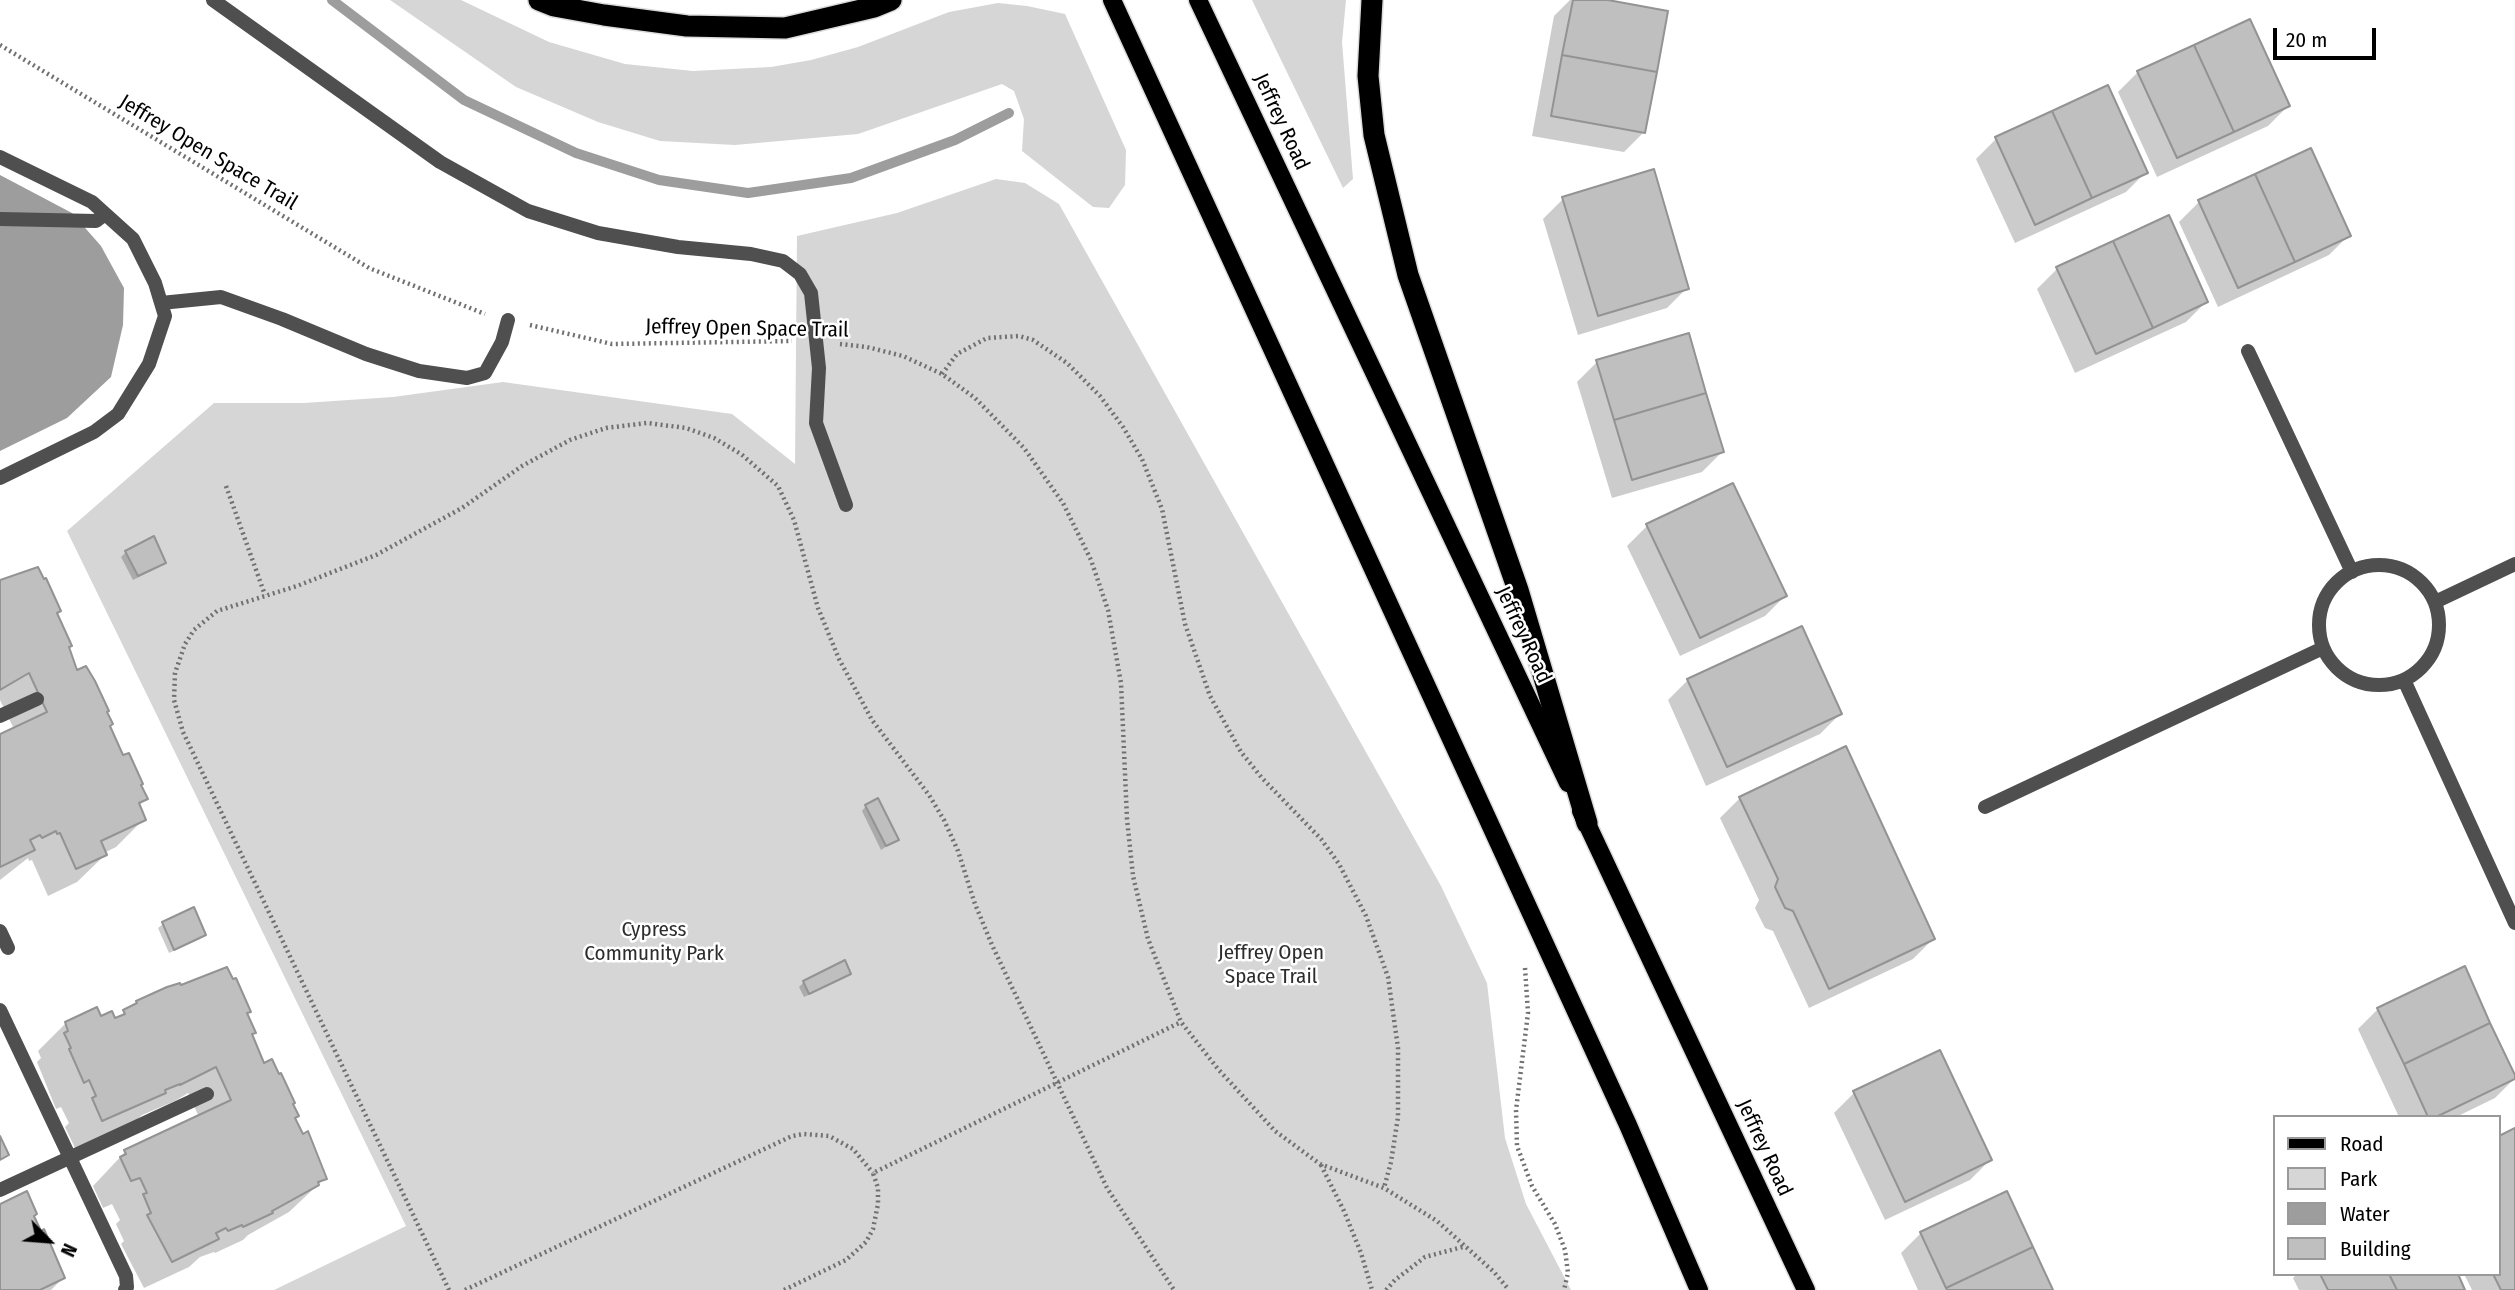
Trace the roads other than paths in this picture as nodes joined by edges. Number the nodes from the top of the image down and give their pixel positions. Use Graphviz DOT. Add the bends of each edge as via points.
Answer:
graph roads {
  1 [pos="213,0"];
  2 [pos="539,0"];
  3 [pos="891,0"];
  4 [pos="1112,0"];
  5 [pos="1198,0"];
  6 [pos="1371,0"];
  7 [pos="0,157"];
  8 [pos="105,214"];
  9 [pos="0,219"];
  10 [pos="161,303"];
  11 [pos="508,320"];
  12 [pos="2248,351"];
  13 [pos="0,478"];
  14 [pos="846,505"];
  15 [pos="2515,564"];
  16 [pos="2352,572"];
  17 [pos="2435,602"];
  18 [pos="2323,648"];
  19 [pos="2404,680"];
  20 [pos="37,699"];
  21 [pos="0,716"];
  22 [pos="1985,807"];
  23 [pos="1587,823"];
  24 [pos="2515,923"];
  25 [pos="0,931"];
  26 [pos="8,948"];
  27 [pos="0,1010"];
  28 [pos="207,1094"];
  29 [pos="70,1158"];
  30 [pos="0,1190"];
  31 [pos="125,1290"];
  32 [pos="1699,1290"];
  33 [pos="1806,1290"];
  1 -- 14 [label="lane" via="440,162 528,211 598,233 783,261 800,274 811,293 819,368 816,423"];
  2 -- 3 [label="highway" via="604,15 687,26 785,28"];
  4 -- 32 [label="main road" via="1628,1125"];
  5 -- 23 [label="main road, Jeffrey Road"];
  6 -- 23 [label="highway" via="1368,76 1374,135 1408,275 1518,590"];
  7 -- 8 [label="lane" via="92,202"];
  8 -- 9 [label="lane" via="96,222"];
  8 -- 10 [label="lane" via="134,239"];
  10 -- 11 [label="lane" via="221,297 366,354 419,371 467,378 485,373"];
  10 -- 13 [label="lane" via="165,316 149,364 118,414 94,432"];
  12 -- 16 [label="lane"];
  15 -- 17 [label="lane"];
  16 -- 17 [label="lane" via="2367,566 2399,568 2426,588"];
  16 -- 18 [label="lane" via="2339,579 2323,604 2319,619"];
  17 -- 19 [label="lane" via="2435,647 2428,661"];
  18 -- 19 [label="lane" via="2331,663 2357,682 2372,685"];
  18 -- 22 [label="lane"];
  19 -- 24 [label="lane"];
  20 -- 21 [label="lane"];
  23 -- 33 [label="main road, Jeffrey Road"];
  25 -- 26 [label="lane"];
  27 -- 29 [label="lane"];
  28 -- 29 [label="lane"];
  29 -- 30 [label="lane"];
  29 -- 31 [label="lane" via="126,1276"];
}
